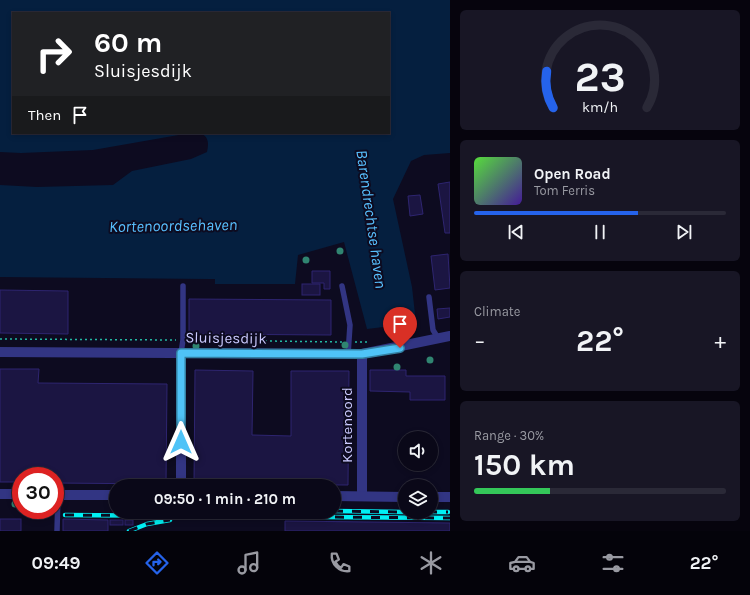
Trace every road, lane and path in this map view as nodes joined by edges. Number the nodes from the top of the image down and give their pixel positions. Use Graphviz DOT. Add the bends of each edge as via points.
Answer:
graph roads {
  1 [pos="183,286"];
  2 [pos="342,286"];
  3 [pos="429,297"];
  4 [pos="450,336"];
  5 [pos="438,338"];
  6 [pos="0,339"];
  7 [pos="183,340"];
  8 [pos="350,342"];
  9 [pos="373,342"];
  10 [pos="0,352"];
  11 [pos="181,353"];
  12 [pos="362,354"];
  13 [pos="348,355"];
  14 [pos="181,479"];
  15 [pos="0,494"];
  16 [pos="12,494"];
  17 [pos="64,495"];
  18 [pos="109,495"];
  19 [pos="341,496"];
  20 [pos="362,496"];
  21 [pos="398,497"];
  22 [pos="438,497"];
  23 [pos="450,497"];
  24 [pos="57,519"];
  25 [pos="57,531"];
  1 -- 7 [label="lane"];
  2 -- 8 [label="lane" via="350,325"];
  3 -- 5 [label="lane" via="433,330"];
  4 -- 5 [label="street, Sluisjesdijk"];
  5 -- 12 [label="street, Sluisjesdijk"];
  6 -- 7 [label="path, Sluisjesdijk"];
  7 -- 8 [label="path, Sluisjesdijk"];
  7 -- 11 [label="lane"];
  8 -- 9 [label="path, Sluisjesdijk"];
  8 -- 13 [label="lane"];
  10 -- 11 [label="street, Sluisjesdijk"];
  11 -- 13 [label="street, Sluisjesdijk"];
  11 -- 14 [label="street"];
  12 -- 13 [label="street, Sluisjesdijk"];
  12 -- 20 [label="street, Kortenoord"];
  15 -- 16 [label="street"];
  17 -- 18 [label="street"];
  19 -- 20 [label="street"];
  20 -- 21 [label="street"];
  22 -- 23 [label="street"];
  24 -- 25 [label="lane"];
}
